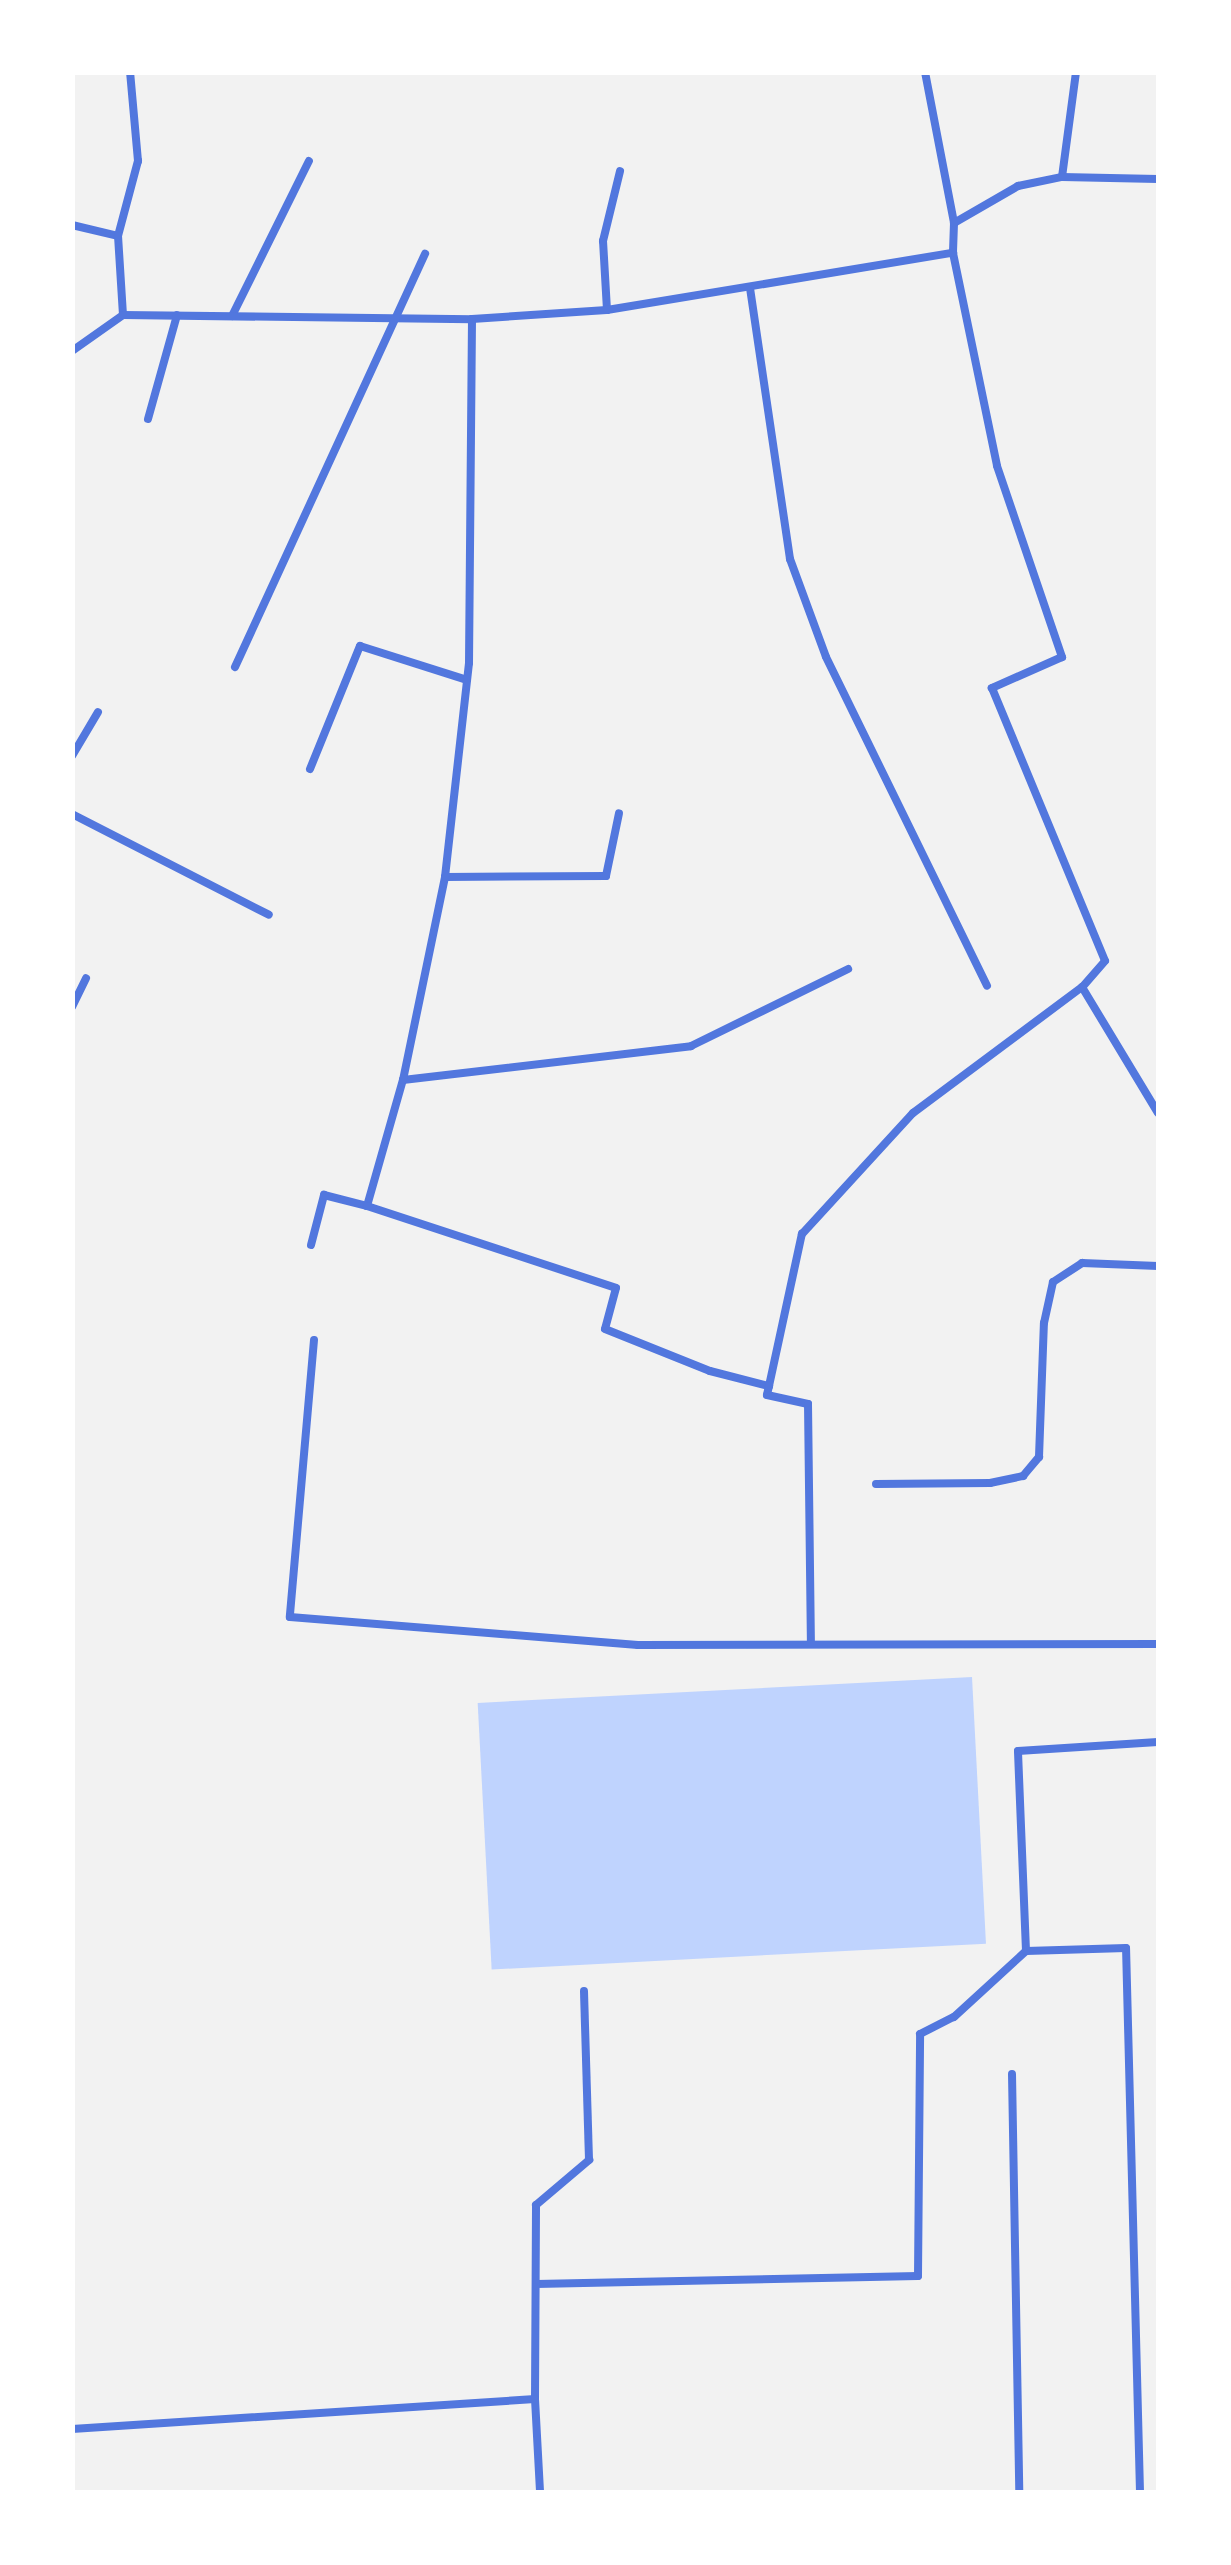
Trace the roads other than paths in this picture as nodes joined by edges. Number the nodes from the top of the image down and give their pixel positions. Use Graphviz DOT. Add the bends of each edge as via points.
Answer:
graph roads {
  1 [pos="130,72"];
  2 [pos="925,72"];
  3 [pos="1076,72"];
  4 [pos="309,161"];
  5 [pos="620,170"];
  6 [pos="1062,176"];
  7 [pos="1158,179"];
  8 [pos="954,224"];
  9 [pos="72,225"];
  10 [pos="118,236"];
  11 [pos="953,252"];
  12 [pos="425,254"];
  13 [pos="750,288"];
  14 [pos="607,310"];
  15 [pos="124,315"];
  16 [pos="177,315"];
  17 [pos="232,316"];
  18 [pos="395,318"];
  19 [pos="472,319"];
  20 [pos="72,351"];
  21 [pos="148,419"];
  22 [pos="235,667"];
  23 [pos="467,680"];
  24 [pos="98,712"];
  25 [pos="72,756"];
  26 [pos="310,768"];
  27 [pos="619,813"];
  28 [pos="72,814"];
  29 [pos="445,877"];
  30 [pos="269,915"];
  31 [pos="848,969"];
  32 [pos="86,978"];
  33 [pos="987,986"];
  34 [pos="1082,986"];
  35 [pos="72,1007"];
  36 [pos="402,1080"];
  37 [pos="1158,1113"];
  38 [pos="367,1206"];
  39 [pos="311,1245"];
  40 [pos="1158,1266"];
  41 [pos="314,1340"];
  42 [pos="769,1386"];
  43 [pos="876,1484"];
  44 [pos="811,1644"];
  45 [pos="1158,1644"];
  46 [pos="1158,1742"];
  47 [pos="1026,1950"];
  48 [pos="584,1991"];
  49 [pos="1012,2074"];
  50 [pos="536,2284"];
  51 [pos="535,2399"];
  52 [pos="72,2429"];
  53 [pos="540,2492"];
  54 [pos="1019,2492"];
  55 [pos="1140,2492"];
  1 -- 10 [label="lane" via="138,161"];
  2 -- 8 [label="lane"];
  3 -- 6 [label="lane"];
  4 -- 17 [label="lane"];
  5 -- 14 [label="lane" via="604,240"];
  6 -- 7 [label="lane"];
  6 -- 8 [label="lane" via="1018,186"];
  8 -- 11 [label="lane"];
  9 -- 10 [label="lane"];
  10 -- 15 [label="lane"];
  11 -- 13 [label="lane"];
  11 -- 34 [label="lane" via="998,466 1062,657 992,688 1106,960"];
  12 -- 18 [label="lane"];
  13 -- 14 [label="lane"];
  13 -- 33 [label="lane" via="790,559 826,657"];
  14 -- 19 [label="lane"];
  15 -- 16 [label="lane"];
  15 -- 20 [label="lane"];
  16 -- 17 [label="lane"];
  16 -- 21 [label="lane"];
  17 -- 18 [label="lane"];
  18 -- 19 [label="lane"];
  18 -- 22 [label="lane"];
  19 -- 23 [label="lane"];
  23 -- 26 [label="lane" via="360,646"];
  23 -- 29 [label="lane"];
  24 -- 25 [label="lane"];
  27 -- 29 [label="lane" via="606,876"];
  28 -- 30 [label="lane"];
  29 -- 36 [label="lane"];
  31 -- 36 [label="lane" via="691,1046"];
  32 -- 35 [label="lane"];
  34 -- 37 [label="lane"];
  34 -- 42 [label="lane" via="912,1113 802,1234"];
  36 -- 38 [label="lane"];
  38 -- 39 [label="lane" via="324,1195"];
  38 -- 42 [label="lane" via="616,1288 605,1329 710,1371"];
  40 -- 43 [label="lane" via="1082,1263 1053,1282 1044,1323 1039,1457 1022,1476 990,1483"];
  41 -- 44 [label="lane" via="290,1617 638,1645"];
  42 -- 44 [label="lane" via="766,1395 808,1404"];
  44 -- 45 [label="lane"];
  46 -- 47 [label="lane" via="1018,1752"];
  47 -- 50 [label="lane" via="954,2017 920,2034 918,2276"];
  47 -- 55 [label="lane" via="1126,1948"];
  48 -- 50 [label="lane" via="589,2160 536,2205"];
  49 -- 54 [label="lane"];
  50 -- 51 [label="lane"];
  51 -- 52 [label="lane"];
  51 -- 53 [label="lane"];
}
